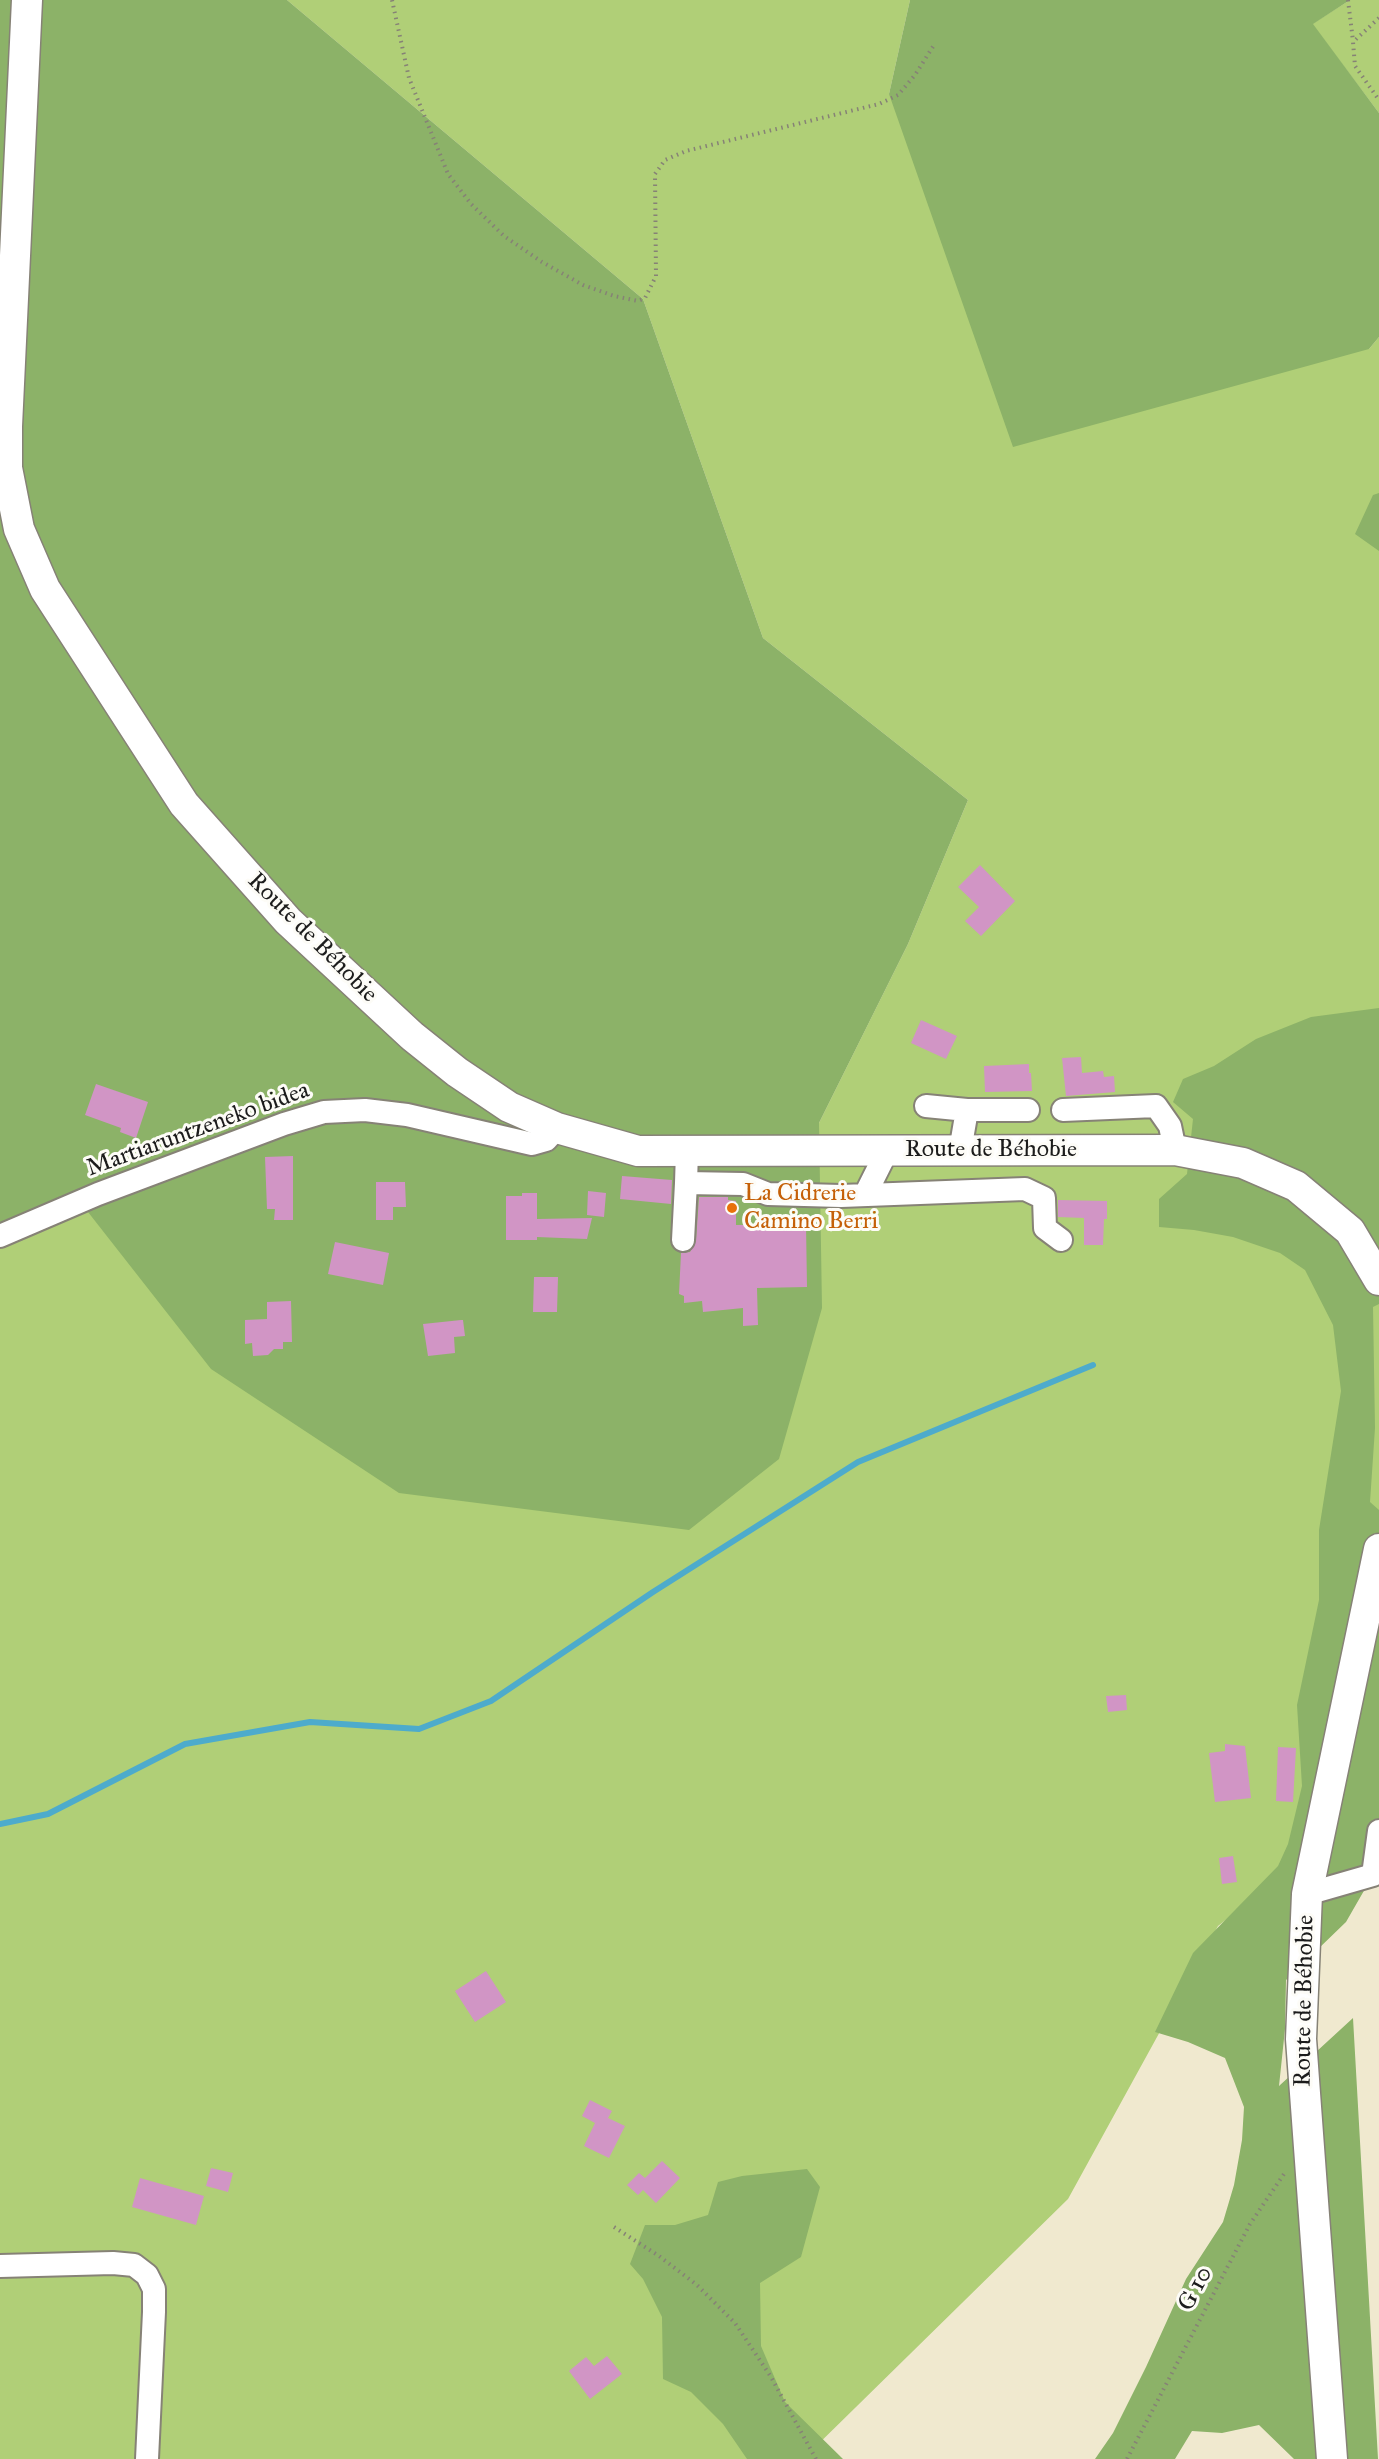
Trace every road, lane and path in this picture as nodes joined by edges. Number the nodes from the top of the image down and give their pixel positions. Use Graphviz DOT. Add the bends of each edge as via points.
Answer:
graph roads {
  1 [pos="27,0"];
  2 [pos="392,0"];
  3 [pos="1348,0"];
  4 [pos="1379,18"];
  5 [pos="1353,42"];
  6 [pos="934,45"];
  7 [pos="1379,99"];
  8 [pos="4,427"];
  9 [pos="926,1106"];
  10 [pos="967,1110"];
  11 [pos="1028,1110"];
  12 [pos="1063,1110"];
  13 [pos="556,1128"];
  14 [pos="960,1150"];
  15 [pos="1175,1150"];
  16 [pos="687,1151"];
  17 [pos="887,1151"];
  18 [pos="686,1183"];
  19 [pos="865,1195"];
  20 [pos="0,1236"];
  21 [pos="683,1240"];
  22 [pos="1061,1240"];
  23 [pos="1379,1280"];
  24 [pos="1379,1549"];
  25 [pos="1379,1831"];
  26 [pos="1307,1894"];
  27 [pos="1307,2141"];
  28 [pos="614,2227"];
  29 [pos="0,2266"];
  30 [pos="147,2459"];
  31 [pos="816,2459"];
  32 [pos="1127,2459"];
  33 [pos="1332,2459"];
  1 -- 8 [label="main road, Route de Béhobie"];
  2 -- 6 [label="path" via="410,78 448,174 471,204 504,236 542,262 584,285 638,301 645,298 656,276 655,174 665,160 719,142 879,104 898,95"];
  3 -- 5 [label="path"];
  4 -- 5 [label="path"];
  5 -- 7 [label="path" via="1354,66"];
  8 -- 13 [label="main road, Route de Béhobie" via="19,529 45,589 114,698 189,794 299,910 421,1023"];
  9 -- 10 [label="street"];
  10 -- 11 [label="street"];
  10 -- 14 [label="street"];
  12 -- 15 [label="street" via="1156,1106 1170,1126"];
  13 -- 16 [label="main road, Route de Béhobie" via="638,1151"];
  13 -- 20 [label="street, Martiaruntzeneko bidea" via="546,1140 532,1144 407,1115 365,1110 324,1112 98,1194"];
  14 -- 15 [label="main road, Route de Béhobie"];
  14 -- 17 [label="main road, Route de Béhobie"];
  15 -- 23 [label="main road, Route de Béhobie" via="1243,1163 1296,1186 1350,1231"];
  16 -- 17 [label="main road, Route de Béhobie"];
  16 -- 18 [label="street"];
  17 -- 19 [label="street"];
  18 -- 19 [label="street" via="743,1184 768,1194"];
  18 -- 21 [label="street"];
  19 -- 22 [label="street" via="1025,1189 1044,1198 1045,1228"];
  24 -- 26 [label="main road, Route de Béhobie"];
  25 -- 26 [label="street" via="1373,1875"];
  26 -- 27 [label="main road, Route de Béhobie" via="1301,2039"];
  27 -- 32 [label="path, G 10" via="1251,2224"];
  27 -- 33 [label="main road, Route de Béhobie"];
  28 -- 31 [label="path" via="697,2285 735,2323 771,2377"];
  29 -- 30 [label="street" via="113,2263 134,2265 147,2275 154,2289 154,2312"];
}
